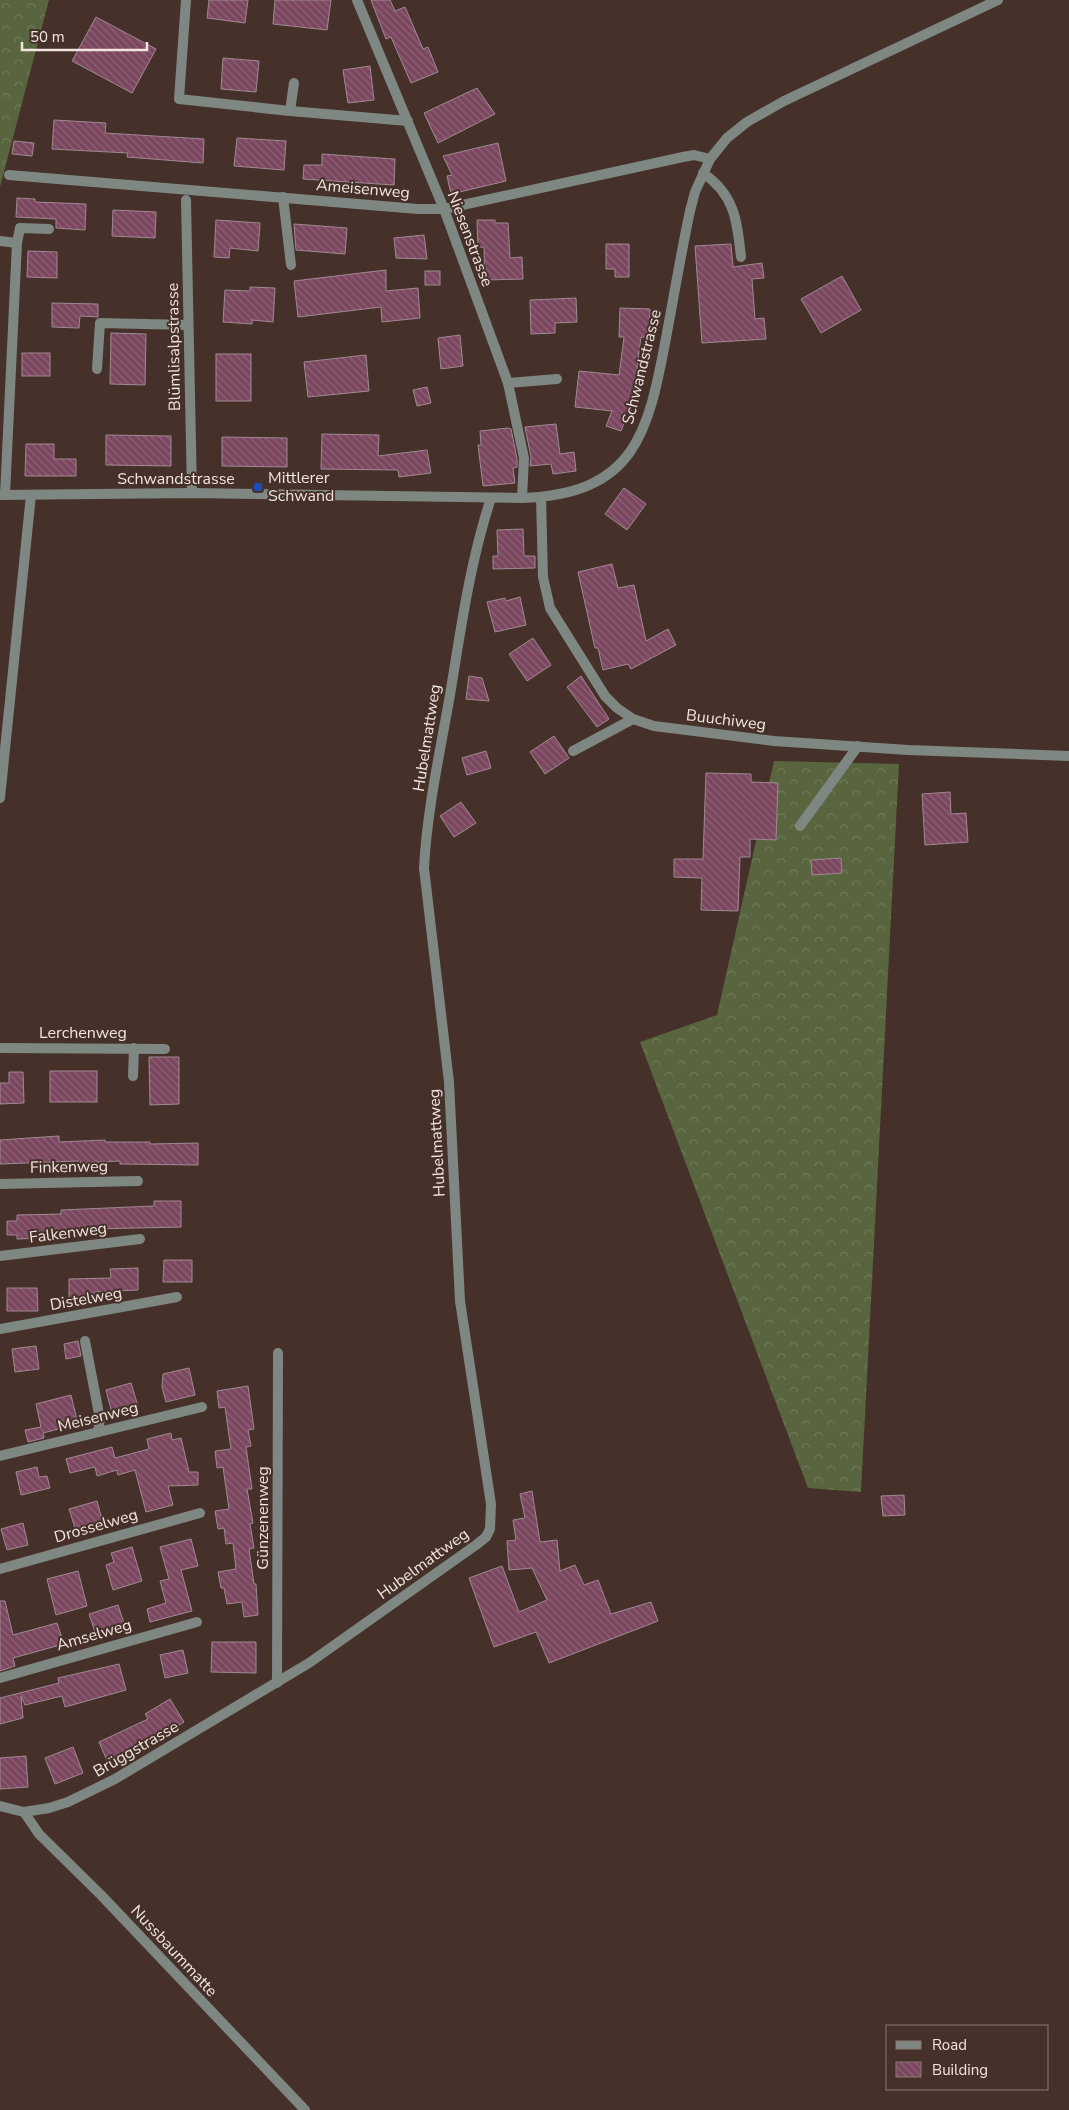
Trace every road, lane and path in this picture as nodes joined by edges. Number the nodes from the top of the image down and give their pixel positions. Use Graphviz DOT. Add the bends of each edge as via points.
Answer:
graph roads {
  1 [pos="186,0"];
  2 [pos="357,0"];
  3 [pos="998,0"];
  4 [pos="294,83"];
  5 [pos="290,111"];
  6 [pos="408,121"];
  7 [pos="710,159"];
  8 [pos="703,173"];
  9 [pos="9,175"];
  10 [pos="283,197"];
  11 [pos="186,200"];
  12 [pos="444,209"];
  13 [pos="49,229"];
  14 [pos="0,241"];
  15 [pos="17,243"];
  16 [pos="741,258"];
  17 [pos="291,265"];
  18 [pos="188,325"];
  19 [pos="97,369"];
  20 [pos="557,379"];
  21 [pos="508,383"];
  22 [pos="192,493"];
  23 [pos="2,494"];
  24 [pos="32,494"];
  25 [pos="541,497"];
  26 [pos="491,498"];
  27 [pos="522,498"];
  28 [pos="633,718"];
  29 [pos="858,746"];
  30 [pos="573,751"];
  31 [pos="1069,756"];
  32 [pos="0,798"];
  33 [pos="800,826"];
  34 [pos="0,1048"];
  35 [pos="134,1048"];
  36 [pos="165,1049"];
  37 [pos="133,1076"];
  38 [pos="138,1181"];
  39 [pos="0,1184"];
  40 [pos="140,1239"];
  41 [pos="0,1256"];
  42 [pos="177,1297"];
  43 [pos="0,1329"];
  44 [pos="85,1340"];
  45 [pos="278,1353"];
  46 [pos="202,1407"];
  47 [pos="98,1432"];
  48 [pos="0,1456"];
  49 [pos="200,1513"];
  50 [pos="0,1569"];
  51 [pos="197,1622"];
  52 [pos="0,1678"];
  53 [pos="277,1683"];
  54 [pos="0,1806"];
  55 [pos="24,1812"];
  56 [pos="305,2110"];
  1 -- 5 [label="street" via="180,99"];
  2 -- 6 [label="street, Niesenstrasse"];
  3 -- 7 [label="street, Schwandstrasse" via="764,112 728,138"];
  4 -- 5 [label="street"];
  5 -- 6 [label="street"];
  6 -- 12 [label="street, Niesenstrasse"];
  7 -- 8 [label="street, Schwandstrasse"];
  7 -- 12 [label="street, Ameisenweg" via="683,156"];
  8 -- 16 [label="street" via="717,183 730,204 736,218"];
  8 -- 25 [label="street, Schwandstrasse" via="690,211 659,372 643,431 620,464 604,478 575,492"];
  9 -- 10 [label="street, Ameisenweg"];
  10 -- 12 [label="street, Ameisenweg"];
  10 -- 17 [label="street"];
  11 -- 18 [label="street, Blümlisalpstrasse"];
  12 -- 21 [label="street, Niesenstrasse"];
  13 -- 15 [label="street" via="20,228"];
  14 -- 15 [label="street"];
  15 -- 23 [label="street"];
  18 -- 19 [label="street" via="100,323"];
  18 -- 22 [label="street, Blümlisalpstrasse"];
  20 -- 21 [label="street"];
  21 -- 27 [label="street, Niesenstrasse" via="524,458"];
  22 -- 24 [label="street, Schwandstrasse"];
  22 -- 26 [label="street, Schwandstrasse"];
  23 -- 24 [label="street, Schwandstrasse"];
  24 -- 32 [label="street"];
  25 -- 27 [label="street, Schwandstrasse"];
  25 -- 28 [label="street, Buuchiweg" via="543,578 550,608 605,696"];
  26 -- 27 [label="street, Schwandstrasse"];
  26 -- 53 [label="street, Hubelmattweg" via="475,550 441,744 424,868 449,1082 460,1301 487,1473 490,1530 476,1545"];
  28 -- 29 [label="street, Buuchiweg" via="654,726 700,732"];
  28 -- 30 [label="street"];
  29 -- 31 [label="street, Buuchiweg"];
  29 -- 33 [label="street"];
  34 -- 35 [label="street, Lerchenweg"];
  35 -- 36 [label="street, Lerchenweg"];
  35 -- 37 [label="street"];
  38 -- 39 [label="street, Finkenweg"];
  40 -- 41 [label="street, Falkenweg"];
  42 -- 43 [label="street, Distelweg"];
  44 -- 47 [label="street" via="100,1419"];
  45 -- 53 [label="street, Günzenenweg"];
  46 -- 47 [label="street, Meisenweg"];
  47 -- 48 [label="street, Meisenweg"];
  49 -- 50 [label="street, Drosselweg"];
  51 -- 52 [label="street, Amselweg"];
  53 -- 55 [label="street, Brüggstrasse" via="116,1779 68,1802"];
  54 -- 55 [label="street, Brüggstrasse"];
  55 -- 56 [label="street, Nussbaummatte" via="39,1834"];
}
